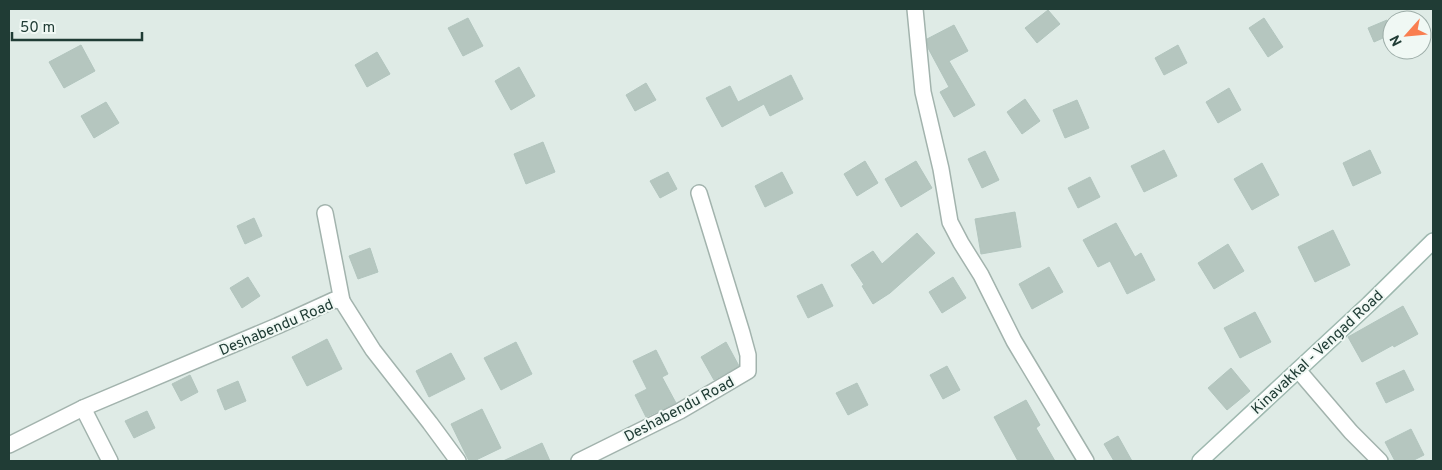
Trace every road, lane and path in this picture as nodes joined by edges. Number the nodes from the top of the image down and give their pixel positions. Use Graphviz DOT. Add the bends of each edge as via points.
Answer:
graph roads {
  1 [pos="915,9"];
  2 [pos="699,193"];
  3 [pos="325,213"];
  4 [pos="1433,241"];
  5 [pos="342,301"];
  6 [pos="1298,370"];
  7 [pos="83,408"];
  8 [pos="9,445"];
  9 [pos="110,461"];
  10 [pos="458,461"];
  11 [pos="579,461"];
  12 [pos="1086,461"];
  13 [pos="1200,461"];
  14 [pos="1380,461"];
  1 -- 12 [label="street" via="923,92 950,222 1014,342"];
  2 -- 11 [label="street, Deshabendu Road" via="742,333 748,371 680,411"];
  3 -- 5 [label="street"];
  4 -- 6 [label="street, Kinavakkal - Vengad Road"];
  5 -- 7 [label="street, Deshabendu Road" via="334,300"];
  5 -- 10 [label="street, Deshabendu Road" via="373,350"];
  6 -- 13 [label="street, Kinavakkal - Vengad Road"];
  6 -- 14 [label="street"];
  7 -- 8 [label="street, Deshabendu Road"];
  7 -- 9 [label="street"];
}
